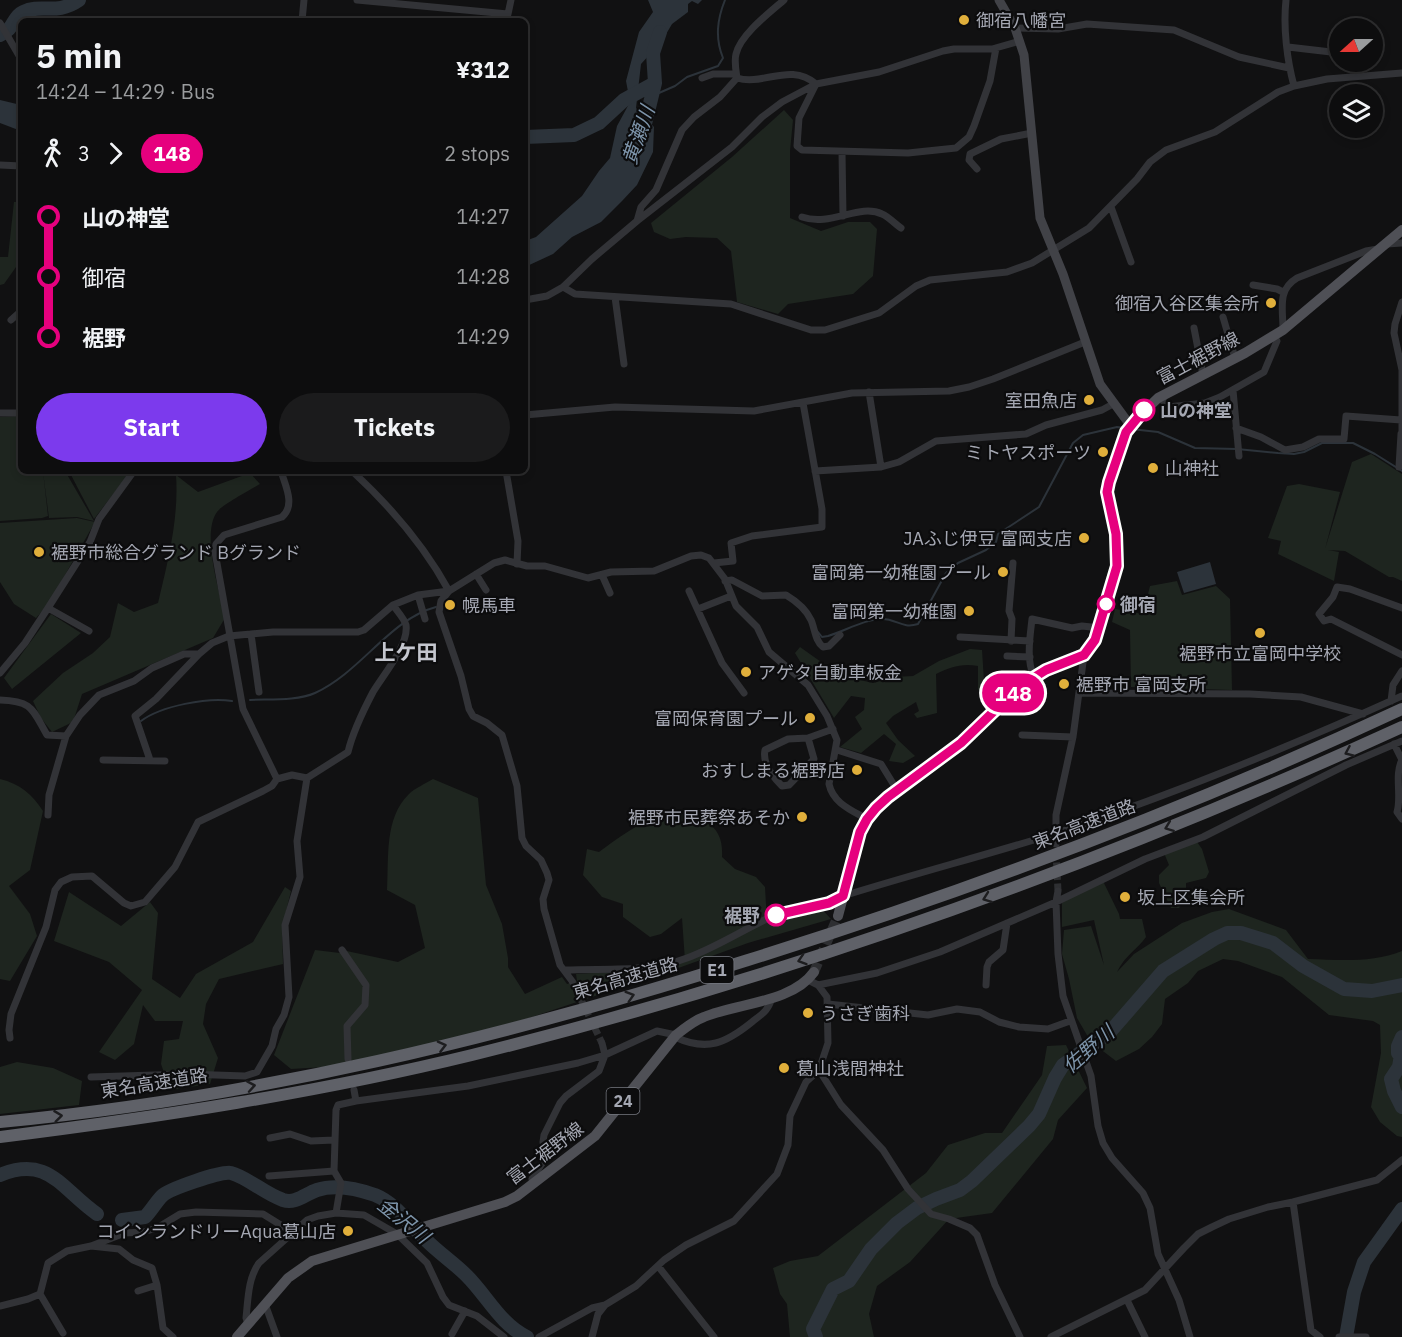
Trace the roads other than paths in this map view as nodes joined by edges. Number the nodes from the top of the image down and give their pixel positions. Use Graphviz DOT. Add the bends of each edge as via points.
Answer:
graph roads {
  1 [pos="304,0"];
  2 [pos="357,0"];
  3 [pos="511,0"];
  4 [pos="784,0"];
  5 [pos="999,0"];
  6 [pos="1286,0"];
  7 [pos="508,14"];
  8 [pos="302,18"];
  9 [pos="506,18"];
  10 [pos="0,23"];
  11 [pos="1014,28"];
  12 [pos="1020,41"];
  13 [pos="1288,47"];
  14 [pos="996,48"];
  15 [pos="1329,52"];
  16 [pos="18,54"];
  17 [pos="1289,68"];
  18 [pos="1402,73"];
  19 [pos="736,76"];
  20 [pos="702,78"];
  21 [pos="816,84"];
  22 [pos="1294,86"];
  23 [pos="1032,133"];
  24 [pos="842,152"];
  25 [pos="0,165"];
  26 [pos="18,166"];
  27 [pos="977,169"];
  28 [pos="1111,207"];
  29 [pos="843,216"];
  30 [pos="802,217"];
  31 [pos="637,221"];
  32 [pos="902,228"];
  33 [pos="1402,230"];
  34 [pos="1402,243"];
  35 [pos="1382,247"];
  36 [pos="1053,252"];
  37 [pos="1131,262"];
  38 [pos="1253,285"];
  39 [pos="563,287"];
  40 [pos="1283,292"];
  41 [pos="615,297"];
  42 [pos="528,299"];
  43 [pos="1402,302"];
  44 [pos="18,314"];
  45 [pos="1223,317"];
  46 [pos="11,320"];
  47 [pos="1194,328"];
  48 [pos="1279,333"];
  49 [pos="1085,342"];
  50 [pos="1234,358"];
  51 [pos="624,364"];
  52 [pos="1203,375"];
  53 [pos="1233,390"];
  54 [pos="869,392"];
  55 [pos="1160,397"];
  56 [pos="803,403"];
  57 [pos="1113,404"];
  58 [pos="0,413"];
  59 [pos="18,413"];
  60 [pos="528,415"];
  61 [pos="1401,420"];
  62 [pos="1130,425"];
  63 [pos="1236,428"];
  64 [pos="1402,434"];
  65 [pos="1239,456"];
  66 [pos="1399,466"];
  67 [pos="881,467"];
  68 [pos="815,471"];
  69 [pos="132,474"];
  70 [pos="282,474"];
  71 [pos="355,474"];
  72 [pos="507,474"];
  73 [pos="1013,563"];
  74 [pos="517,564"];
  75 [pos="714,564"];
  76 [pos="476,574"];
  77 [pos="602,575"];
  78 [pos="726,581"];
  79 [pos="486,590"];
  80 [pos="449,591"];
  81 [pos="689,591"];
  82 [pos="610,593"];
  83 [pos="418,595"];
  84 [pos="731,596"];
  85 [pos="393,606"];
  86 [pos="48,608"];
  87 [pos="1402,608"];
  88 [pos="698,609"];
  89 [pos="424,619"];
  90 [pos="1100,628"];
  91 [pos="89,631"];
  92 [pos="251,634"];
  93 [pos="840,635"];
  94 [pos="229,636"];
  95 [pos="960,637"];
  96 [pos="1011,640"];
  97 [pos="1030,641"];
  98 [pos="199,654"];
  99 [pos="1084,655"];
  100 [pos="1402,655"];
  101 [pos="1007,656"];
  102 [pos="1030,657"];
  103 [pos="1402,672"];
  104 [pos="0,673"];
  105 [pos="1034,677"];
  106 [pos="259,692"];
  107 [pos="744,693"];
  108 [pos="1079,693"];
  109 [pos="1402,696"];
  110 [pos="0,699"];
  111 [pos="1390,701"];
  112 [pos="1402,709"];
  113 [pos="1363,714"];
  114 [pos="1402,728"];
  115 [pos="833,729"];
  116 [pos="1022,735"];
  117 [pos="66,736"];
  118 [pos="1073,737"];
  119 [pos="808,738"];
  120 [pos="1402,741"];
  121 [pos="1394,744"];
  122 [pos="837,750"];
  123 [pos="103,760"];
  124 [pos="150,760"];
  125 [pos="165,761"];
  126 [pos="307,778"];
  127 [pos="277,779"];
  128 [pos="897,790"];
  129 [pos="48,815"];
  130 [pos="867,819"];
  131 [pos="1402,819"];
  132 [pos="1056,833"];
  133 [pos="1056,844"];
  134 [pos="1058,891"];
  135 [pos="843,896"];
  136 [pos="1056,902"];
  137 [pos="838,916"];
  138 [pos="1007,923"];
  139 [pos="342,950"];
  140 [pos="565,970"];
  141 [pos="814,979"];
  142 [pos="572,981"];
  143 [pos="986,985"];
  144 [pos="772,998"];
  145 [pos="828,1004"];
  146 [pos="1070,1021"];
  147 [pos="676,1036"];
  148 [pos="10,1038"];
  149 [pos="602,1043"];
  150 [pos="605,1055"];
  151 [pos="348,1059"];
  152 [pos="819,1070"];
  153 [pos="91,1077"];
  154 [pos="354,1090"];
  155 [pos="356,1101"];
  156 [pos="0,1122"];
  157 [pos="0,1137"];
  158 [pos="270,1138"];
  159 [pos="334,1140"];
  160 [pos="1402,1160"];
  161 [pos="334,1171"];
  162 [pos="269,1176"];
  163 [pos="533,1186"];
  164 [pos="1293,1202"];
  165 [pos="336,1213"];
  166 [pos="292,1232"];
  167 [pos="397,1234"];
  168 [pos="91,1246"];
  169 [pos="658,1266"];
  170 [pos="1164,1268"];
  171 [pos="156,1284"];
  172 [pos="138,1291"];
  173 [pos="39,1294"];
  174 [pos="1127,1300"];
  175 [pos="265,1304"];
  176 [pos="605,1305"];
  177 [pos="0,1306"];
  178 [pos="465,1311"];
  179 [pos="248,1324"];
  180 [pos="63,1333"];
  181 [pos="452,1334"];
  182 [pos="1357,1336"];
  183 [pos="173,1337"];
  184 [pos="237,1337"];
  185 [pos="277,1337"];
  186 [pos="504,1337"];
  187 [pos="539,1337"];
  188 [pos="591,1337"];
  189 [pos="714,1337"];
  190 [pos="1020,1337"];
  191 [pos="1051,1337"];
  192 [pos="1145,1337"];
  193 [pos="1190,1337"];
  194 [pos="1320,1337"];
  195 [pos="1339,1337"];
  196 [pos="1366,1337"];
  1 -- 8 [label="street"];
  2 -- 7 [label="street"];
  3 -- 7 [label="street"];
  4 -- 19 [label="street" via="741,43 736,53"];
  5 -- 11 [label="street"];
  6 -- 13 [label="street" via="1283,21"];
  7 -- 9 [label="street"];
  10 -- 16 [label="street"];
  11 -- 12 [label="street"];
  11 -- 17 [label="street" via="1058,29 1087,24 1174,30 1239,57"];
  12 -- 14 [label="street"];
  12 -- 23 [label="street"];
  13 -- 15 [label="street"];
  13 -- 17 [label="street"];
  14 -- 21 [label="street" via="943,51 879,72"];
  14 -- 24 [label="street" via="977,119 969,137 956,148 908,153"];
  17 -- 22 [label="street"];
  18 -- 22 [label="street" via="1327,79"];
  19 -- 20 [label="street"];
  19 -- 21 [label="street" via="750,80 798,74"];
  19 -- 31 [label="street" via="720,97 682,130 656,190 641,207"];
  21 -- 24 [label="street" via="799,118 797,146 802,150"];
  21 -- 31 [label="street" via="762,117 732,147"];
  22 -- 28 [label="street" via="1257,104 1215,132 1166,150 1150,162"];
  23 -- 27 [label="street" via="1001,139 974,151 969,160"];
  23 -- 36 [label="street" via="1040,218"];
  24 -- 29 [label="street"];
  25 -- 26 [label="street"];
  28 -- 36 [label="street" via="1089,228"];
  28 -- 37 [label="street"];
  29 -- 30 [label="street" via="822,221"];
  29 -- 32 [label="street" via="866,211 881,213"];
  31 -- 39 [label="street"];
  33 -- 35 [label="main road, 富士裾野線"];
  34 -- 35 [label="street"];
  35 -- 40 [label="street" via="1298,278"];
  35 -- 48 [label="main road, 富士裾野線"];
  36 -- 41 [label="street" via="1007,272 930,280 879,313 817,331 731,304"];
  36 -- 49 [label="street"];
  38 -- 40 [label="street"];
  39 -- 41 [label="street" via="575,294"];
  39 -- 42 [label="street" via="547,296"];
  40 -- 48 [label="street"];
  41 -- 51 [label="street"];
  43 -- 61 [label="street" via="1395,324 1402,370"];
  44 -- 46 [label="street"];
  45 -- 50 [label="street"];
  47 -- 52 [label="street"];
  48 -- 50 [label="main road, 富士裾野線"];
  48 -- 53 [label="street" via="1264,372"];
  49 -- 54 [label="street" via="969,387"];
  49 -- 57 [label="street" via="1100,384"];
  50 -- 52 [label="main road, 富士裾野線"];
  52 -- 55 [label="main road, 富士裾野線"];
  53 -- 55 [label="street" via="1205,403 1179,406 1168,407"];
  53 -- 63 [label="street"];
  54 -- 56 [label="street"];
  54 -- 67 [label="street"];
  55 -- 62 [label="main road, 富士裾野線"];
  56 -- 60 [label="street" via="754,411 615,407"];
  56 -- 68 [label="street"];
  57 -- 62 [label="street"];
  57 -- 67 [label="street" via="1026,434 936,441 899,462"];
  58 -- 59 [label="street"];
  61 -- 63 [label="street" via="1346,416 1344,439 1319,439 1297,449 1281,449"];
  61 -- 64 [label="street"];
  62 -- 90 [label="main road, 富士裾野線" via="1107,492 1116,534 1117,566"];
  63 -- 65 [label="street"];
  64 -- 66 [label="street"];
  67 -- 68 [label="street"];
  68 -- 75 [label="street" via="822,526 752,536 731,543 734,561"];
  69 -- 86 [label="street" via="99,519 90,542"];
  70 -- 94 [label="street" via="289,499 286,513 224,535 216,544"];
  71 -- 80 [label="street" via="410,531"];
  72 -- 74 [label="street" via="518,541"];
  73 -- 96 [label="street"];
  74 -- 76 [label="street" via="505,560"];
  74 -- 77 [label="street" via="588,578"];
  75 -- 77 [label="street" via="701,555 654,571"];
  75 -- 78 [label="street"];
  76 -- 79 [label="street"];
  76 -- 80 [label="street"];
  77 -- 82 [label="street"];
  78 -- 84 [label="street"];
  78 -- 93 [label="street" via="732,580 766,597 786,595 809,616 824,647"];
  80 -- 83 [label="street"];
  80 -- 140 [label="street" via="439,606 445,632 469,709 473,716 502,735 518,786 525,846 541,860 548,873 544,909 557,958"];
  81 -- 88 [label="street"];
  83 -- 85 [label="street"];
  83 -- 89 [label="street"];
  84 -- 88 [label="street"];
  84 -- 115 [label="street" via="757,627 769,652 819,699"];
  85 -- 92 [label="street" via="358,632"];
  85 -- 126 [label="street" via="406,625 400,649 373,692 348,752"];
  86 -- 91 [label="street"];
  86 -- 104 [label="street"];
  87 -- 100 [label="street" via="1337,587 1319,614 1324,621 1331,619"];
  88 -- 107 [label="street" via="728,673"];
  90 -- 97 [label="street" via="1072,628 1032,620"];
  90 -- 99 [label="main road, 富士裾野線"];
  92 -- 94 [label="street"];
  92 -- 106 [label="street"];
  94 -- 98 [label="street"];
  94 -- 127 [label="street" via="243,709"];
  95 -- 96 [label="street"];
  96 -- 97 [label="street"];
  97 -- 102 [label="street"];
  98 -- 117 [label="street" via="184,654 99,695"];
  98 -- 124 [label="street" via="135,716"];
  99 -- 105 [label="main road"];
  99 -- 108 [label="street"];
  101 -- 102 [label="street"];
  102 -- 105 [label="street"];
  103 -- 111 [label="street"];
  105 -- 128 [label="main road" via="961,743"];
  108 -- 113 [label="street" via="1301,697"];
  108 -- 118 [label="street"];
  109 -- 111 [label="street"];
  110 -- 117 [label="street" via="31,706 47,735"];
  111 -- 113 [label="street"];
  156 -- 112 [label="highway, 東名高速道路 / E1, one-way" via="186,1097 372,1062 622,999 819,938 1036,862 1199,799"];
  113 -- 132 [label="street" via="1184,788"];
  114 -- 157 [label="highway, 東名高速道路 / E1, one-way" via="1060,871 766,972 651,1007 470,1055 295,1093"];
  115 -- 119 [label="street"];
  115 -- 122 [label="street"];
  116 -- 118 [label="street"];
  117 -- 129 [label="street" via="49,795"];
  118 -- 132 [label="street" via="1056,815"];
  119 -- 119 [label="street" via="788,739 765,750 772,776 782,786 789,785 814,759"];
  120 -- 121 [label="street"];
  121 -- 131 [label="street" via="1402,760 1397,812"];
  121 -- 136 [label="street" via="1203,837 1145,859"];
  122 -- 128 [label="street" via="881,764"];
  122 -- 130 [label="street" via="830,792"];
  123 -- 124 [label="street"];
  124 -- 125 [label="street"];
  126 -- 127 [label="street" via="292,775"];
  126 -- 153 [label="street" via="297,841 300,877 285,925 289,997 272,1046 257,1072 245,1076"];
  127 -- 148 [label="street" via="263,791 198,822 175,867 140,905 124,903 92,876 61,882 11,1014"];
  128 -- 130 [label="main road"];
  130 -- 135 [label="main road"];
  132 -- 133 [label="street"];
  132 -- 135 [label="street"];
  134 -- 136 [label="street"];
  135 -- 137 [label="main road"];
  135 -- 140 [label="street" via="776,915 686,959 644,968"];
  136 -- 138 [label="street"];
  136 -- 146 [label="street" via="1058,954"];
  138 -- 141 [label="street" via="888,969"];
  138 -- 143 [label="street" via="1003,950 989,962"];
  139 -- 151 [label="street" via="366,986 365,1005 347,1026"];
  140 -- 142 [label="street"];
  141 -- 144 [label="main road, 富士裾野線 / 24"];
  141 -- 145 [label="street"];
  144 -- 147 [label="main road, 富士裾野線 / 24" via="702,1017"];
  144 -- 147 [label="street" via="769,1009 724,1041 710,1045 686,1042"];
  145 -- 146 [label="street" via="928,1015 957,1009 980,1012 1019,1027 1048,1029"];
  145 -- 152 [label="street" via="828,1043"];
  146 -- 170 [label="street" via="1091,1076 1103,1143 1143,1193"];
  147 -- 150 [label="street" via="657,1031"];
  147 -- 163 [label="main road, 富士裾野線 / 24" via="595,1136"];
  149 -- 150 [label="street"];
  150 -- 155 [label="street" via="468,1086"];
  150 -- 163 [label="street" via="599,1071 560,1103 544,1135 546,1157 532,1179"];
  152 -- 169 [label="street" via="806,1082 790,1116 788,1146 777,1174 734,1221 686,1245"];
  152 -- 190 [label="street" via="841,1105 931,1214 970,1228 978,1235 995,1285"];
  154 -- 155 [label="street"];
  155 -- 159 [label="street" via="336,1107"];
  158 -- 159 [label="street" via="290,1134 311,1141"];
  159 -- 161 [label="street"];
  160 -- 164 [label="street" via="1377,1180"];
  161 -- 162 [label="street"];
  161 -- 165 [label="street" via="341,1183"];
  163 -- 167 [label="main road, 富士裾野線 / 24" via="505,1202"];
  164 -- 170 [label="street" via="1229,1219 1198,1234"];
  164 -- 194 [label="street" via="1311,1330"];
  165 -- 166 [label="street" via="307,1220"];
  165 -- 167 [label="street" via="364,1215"];
  166 -- 168 [label="street" via="263,1214 196,1212 180,1214 157,1228 125,1233"];
  166 -- 179 [label="street" via="254,1270"];
  167 -- 175 [label="main road, 富士裾野線 / 24" via="312,1261 288,1278"];
  167 -- 178 [label="street" via="427,1263 446,1302"];
  168 -- 171 [label="street" via="119,1249 149,1266"];
  168 -- 173 [label="street" via="68,1251 48,1263"];
  169 -- 176 [label="street" via="636,1286"];
  169 -- 189 [label="street"];
  170 -- 174 [label="street" via="1145,1290"];
  170 -- 193 [label="street"];
  171 -- 172 [label="street"];
  171 -- 183 [label="street" via="163,1328"];
  173 -- 177 [label="street"];
  173 -- 180 [label="street"];
  174 -- 191 [label="street"];
  174 -- 192 [label="street"];
  175 -- 179 [label="main road, 富士裾野線 / 24"];
  175 -- 185 [label="street"];
  176 -- 187 [label="street"];
  176 -- 188 [label="street"];
  178 -- 181 [label="street"];
  178 -- 186 [label="street"];
  179 -- 184 [label="main road, 富士裾野線 / 24"];
  182 -- 195 [label="street"];
  182 -- 196 [label="street"];
}
